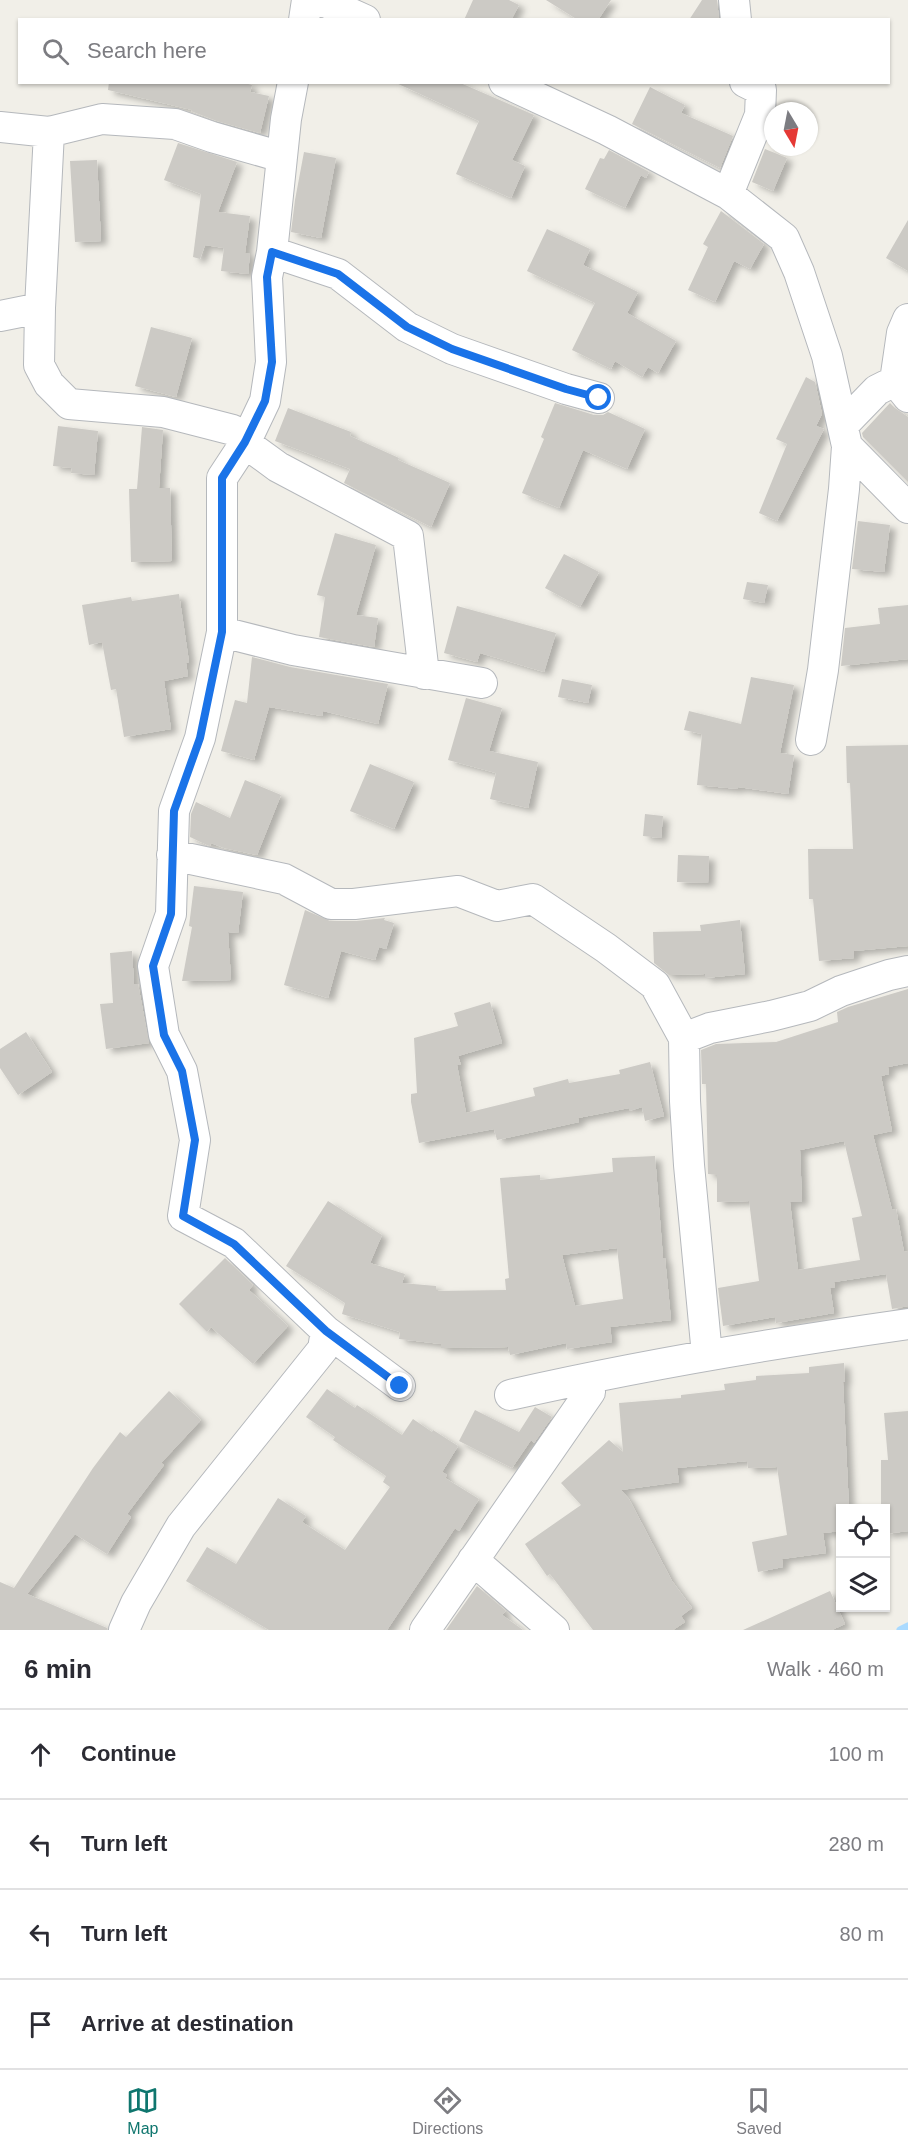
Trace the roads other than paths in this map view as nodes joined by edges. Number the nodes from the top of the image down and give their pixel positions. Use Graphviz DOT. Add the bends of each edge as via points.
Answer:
graph roads {
  1 [pos="307,0"];
  2 [pos="321,0"];
  3 [pos="734,0"];
  4 [pos="304,18"];
  5 [pos="361,18"];
  6 [pos="736,18"];
  7 [pos="293,84"];
  8 [pos="508,84"];
  9 [pos="749,84"];
  10 [pos="0,127"];
  11 [pos="49,132"];
  12 [pos="282,157"];
  13 [pos="728,194"];
  14 [pos="272,252"];
  15 [pos="40,308"];
  16 [pos="0,316"];
  17 [pos="908,319"];
  18 [pos="901,389"];
  19 [pos="599,398"];
  20 [pos="845,436"];
  21 [pos="245,442"];
  22 [pos="908,508"];
  23 [pos="222,632"];
  24 [pos="424,674"];
  25 [pos="482,683"];
  26 [pos="811,740"];
  27 [pos="172,855"];
  28 [pos="908,971"];
  29 [pos="684,1038"];
  30 [pos="908,1324"];
  31 [pos="326,1331"];
  32 [pos="707,1355"];
  33 [pos="400,1386"];
  34 [pos="590,1392"];
  35 [pos="510,1395"];
  36 [pos="472,1560"];
  37 [pos="124,1630"];
  38 [pos="425,1630"];
  39 [pos="554,1630"];
  1 -- 4 [label="street"];
  2 -- 5 [label="street"];
  3 -- 6 [label="street"];
  7 -- 12 [label="street"];
  8 -- 13 [label="street" via="607,130"];
  9 -- 13 [label="street" via="761,90 760,115"];
  10 -- 11 [label="street"];
  11 -- 12 [label="street" via="102,119 175,124"];
  11 -- 15 [label="street"];
  12 -- 14 [label="street"];
  13 -- 20 [label="street" via="784,238 827,356"];
  14 -- 19 [label="street" via="338,274 407,327 452,349"];
  14 -- 21 [label="street" via="267,277 272,362 265,401"];
  15 -- 16 [label="street"];
  15 -- 21 [label="street" via="39,365 49,384 69,404 164,412 233,430"];
  17 -- 18 [label="street" via="902,333"];
  18 -- 20 [label="street" via="877,390"];
  20 -- 22 [label="street"];
  20 -- 26 [label="street" via="844,489"];
  21 -- 23 [label="street" via="222,478"];
  21 -- 24 [label="street" via="278,467 408,536"];
  23 -- 24 [label="street" via="293,650"];
  23 -- 27 [label="street" via="200,738 174,811"];
  24 -- 25 [label="street"];
  27 -- 29 [label="street" via="284,879 331,904 458,891 497,906 533,899 655,985"];
  27 -- 31 [label="street" via="171,914 153,966 164,1035 182,1071 195,1140 183,1216 234,1244"];
  28 -- 29 [label="street" via="810,1006 710,1028"];
  29 -- 32 [label="street" via="689,1165"];
  30 -- 32 [label="street"];
  31 -- 33 [label="street"];
  31 -- 37 [label="street" via="323,1349 181,1526"];
  32 -- 35 [label="street"];
  34 -- 36 [label="street"];
  36 -- 38 [label="street"];
  36 -- 39 [label="street"];
}
